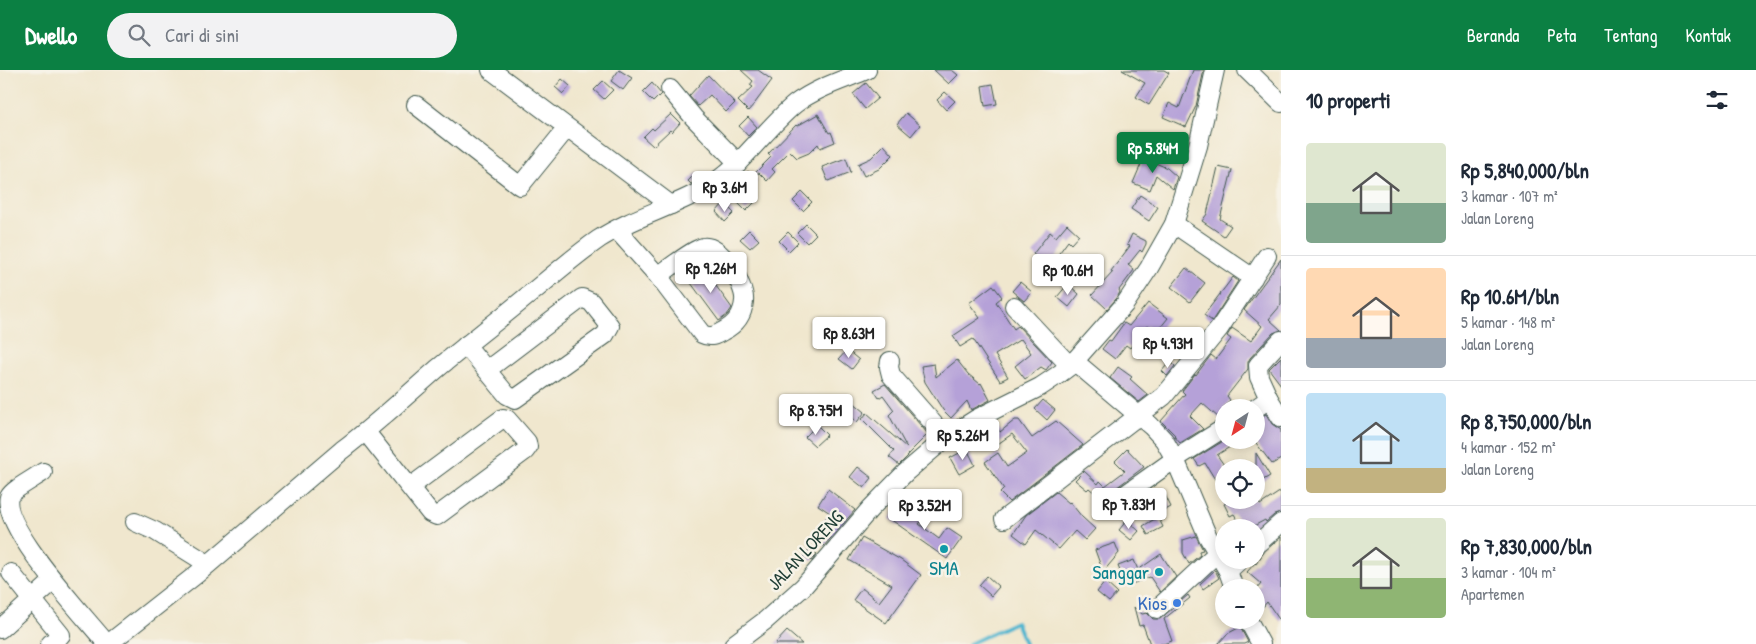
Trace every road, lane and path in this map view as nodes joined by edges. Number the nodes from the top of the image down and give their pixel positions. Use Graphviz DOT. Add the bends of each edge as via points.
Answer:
graph roads {
  1 [pos="491,70"];
  2 [pos="867,70"];
  3 [pos="1215,70"];
  4 [pos="1247,70"];
  5 [pos="670,89"];
  6 [pos="1281,104"];
  7 [pos="416,105"];
  8 [pos="567,128"];
  9 [pos="738,163"];
  10 [pos="677,202"];
  11 [pos="1174,224"];
  12 [pos="617,230"];
  13 [pos="1267,256"];
  14 [pos="658,276"];
  15 [pos="1253,278"];
  16 [pos="1014,306"];
  17 [pos="1281,340"];
  18 [pos="466,345"];
  19 [pos="890,360"];
  20 [pos="1072,363"];
  21 [pos="487,370"];
  22 [pos="1262,399"];
  23 [pos="1265,405"];
  24 [pos="1138,415"];
  25 [pos="1281,418"];
  26 [pos="366,432"];
  27 [pos="1215,434"];
  28 [pos="946,438"];
  29 [pos="1175,459"];
  30 [pos="43,472"];
  31 [pos="410,487"];
  32 [pos="1123,496"];
  33 [pos="1004,520"];
  34 [pos="135,522"];
  35 [pos="1281,523"];
  36 [pos="1265,537"];
  37 [pos="1215,552"];
  38 [pos="1215,555"];
  39 [pos="208,564"];
  40 [pos="11,573"];
  41 [pos="52,582"];
  42 [pos="32,600"];
  43 [pos="1157,608"];
  44 [pos="0,628"];
  45 [pos="1253,629"];
  46 [pos="50,644"];
  47 [pos="107,644"];
  48 [pos="734,644"];
  49 [pos="1261,644"];
  1 -- 8 [label="street"];
  2 -- 9 [label="street" via="808,95 782,116"];
  3 -- 11 [label="street, JALAN LORENG" via="1198,146"];
  4 -- 6 [label="street"];
  5 -- 9 [label="street"];
  7 -- 8 [label="street" via="520,186"];
  8 -- 10 [label="street"];
  9 -- 10 [label="street" via="711,184"];
  10 -- 12 [label="street"];
  11 -- 15 [label="street"];
  11 -- 20 [label="street, JALAN LORENG" via="1129,298"];
  12 -- 14 [label="street"];
  12 -- 18 [label="street" via="563,265"];
  13 -- 15 [label="street"];
  14 -- 14 [label="street" via="707,337 734,324 740,316 744,301 742,286 734,271 710,248 696,250"];
  15 -- 24 [label="street" via="1219,329 1164,396"];
  16 -- 20 [label="street"];
  17 -- 22 [label="street" via="1258,365"];
  18 -- 21 [label="street"];
  18 -- 26 [label="street"];
  19 -- 28 [label="street" via="891,375"];
  20 -- 24 [label="street"];
  20 -- 28 [label="street, JALAN LORENG" via="1040,387"];
  21 -- 21 [label="street" via="582,298 590,302 610,326 605,335 519,398 512,399 507,395"];
  23 -- 25 [label="street"];
  24 -- 29 [label="street" via="1159,433"];
  24 -- 33 [label="street"];
  26 -- 31 [label="street"];
  26 -- 39 [label="street"];
  27 -- 29 [label="street"];
  28 -- 48 [label="street, JALAN LORENG" via="905,473 804,587"];
  29 -- 32 [label="street"];
  29 -- 37 [label="street"];
  30 -- 41 [label="street" via="12,493 7,505 18,534"];
  31 -- 31 [label="street" via="430,513 440,515 525,451 527,442 503,418"];
  34 -- 39 [label="street"];
  35 -- 36 [label="street"];
  38 -- 43 [label="street"];
  39 -- 47 [label="street"];
  40 -- 42 [label="street"];
  41 -- 42 [label="street"];
  41 -- 47 [label="street"];
  42 -- 44 [label="street"];
  42 -- 46 [label="street" via="61,635"];
  45 -- 49 [label="street"];
}
